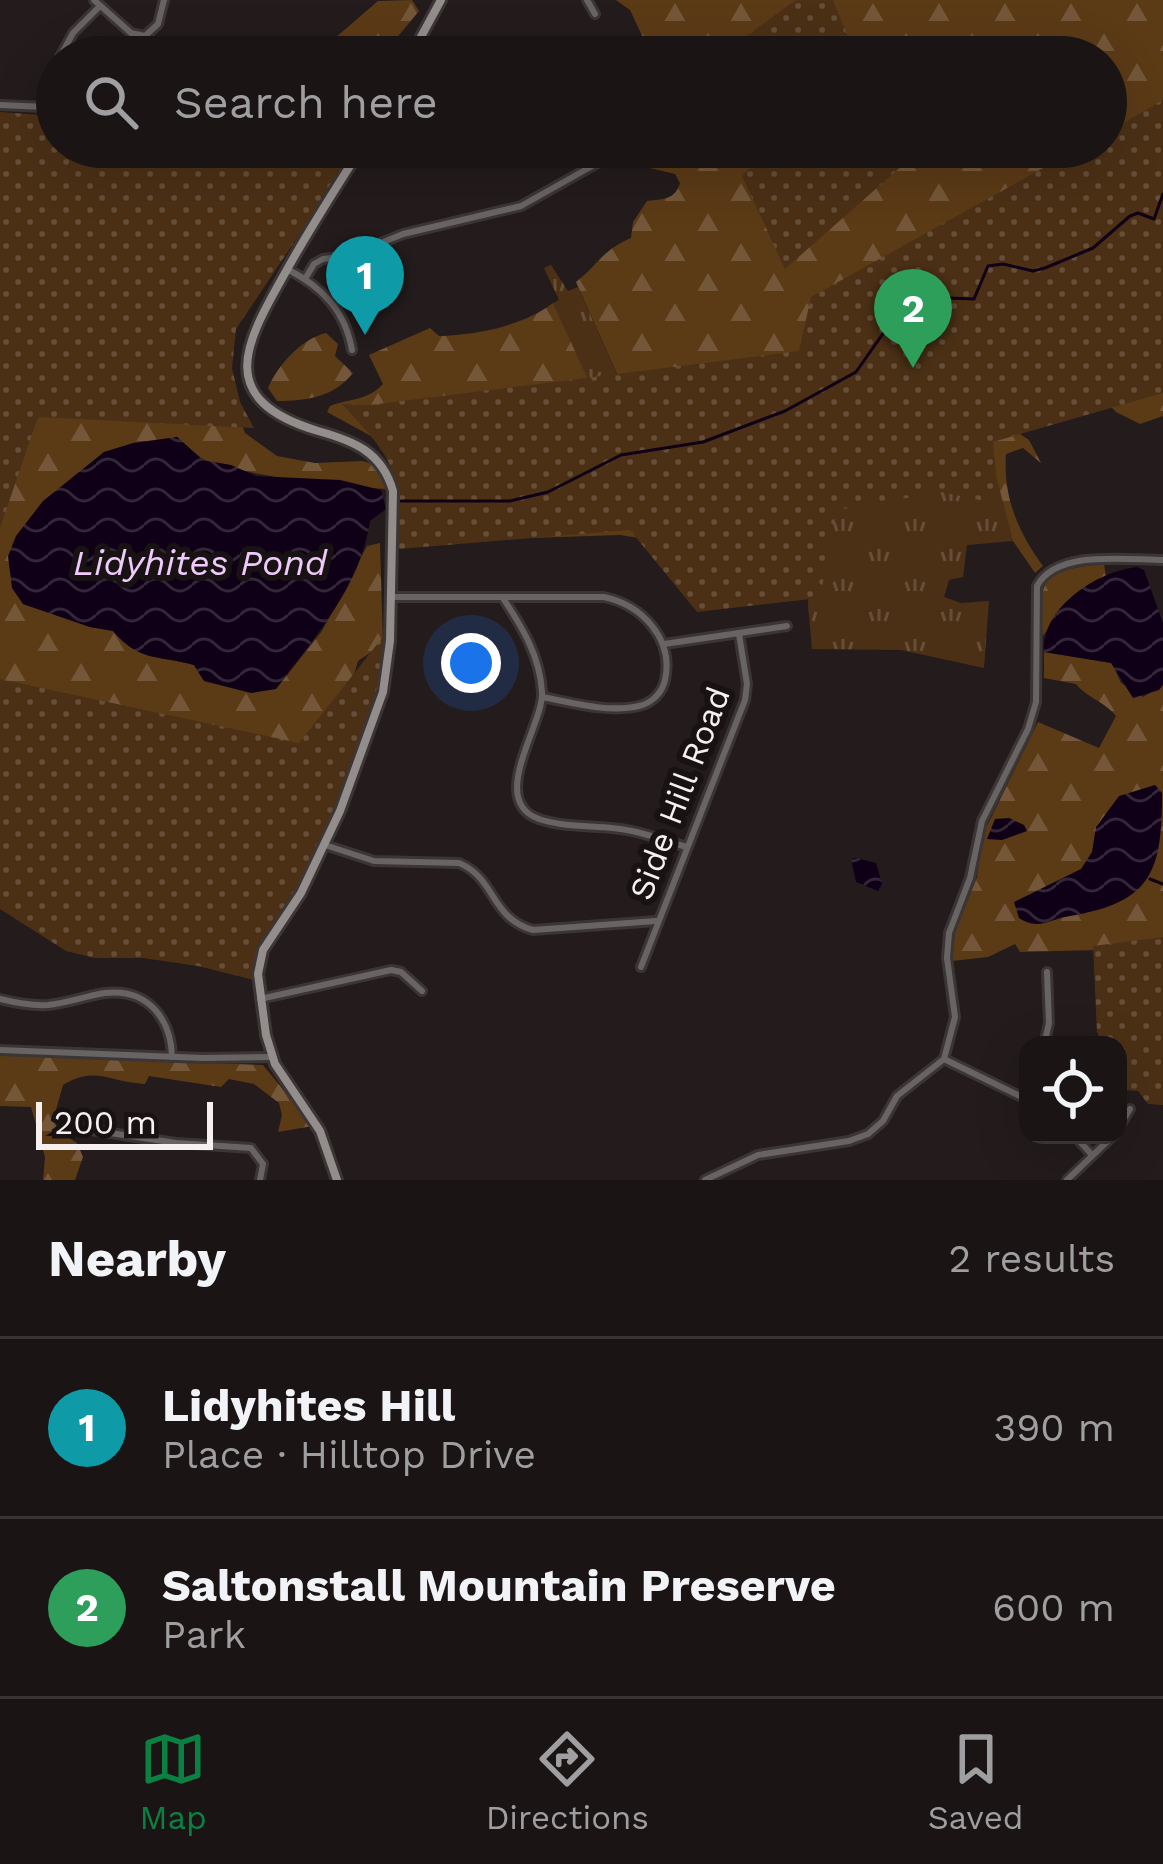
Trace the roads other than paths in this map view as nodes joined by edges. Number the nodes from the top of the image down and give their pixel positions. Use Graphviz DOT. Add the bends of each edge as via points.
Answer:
graph roads {
  1 [pos="164,0"];
  2 [pos="441,0"];
  3 [pos="586,0"];
  4 [pos="97,3"];
  5 [pos="595,14"];
  6 [pos="71,36"];
  7 [pos="146,36"];
  8 [pos="421,36"];
  9 [pos="0,105"];
  10 [pos="36,107"];
  11 [pos="349,168"];
  12 [pos="594,168"];
  13 [pos="287,269"];
  14 [pos="305,279"];
  15 [pos="352,350"];
  16 [pos="1163,560"];
  17 [pos="392,597"];
  18 [pos="503,598"];
  19 [pos="788,626"];
  20 [pos="740,634"];
  21 [pos="664,644"];
  22 [pos="543,697"];
  23 [pos="325,844"];
  24 [pos="686,847"];
  25 [pos="656,921"];
  26 [pos="641,967"];
  27 [pos="1047,972"];
  28 [pos="422,992"];
  29 [pos="0,999"];
  30 [pos="260,999"];
  31 [pos="1046,1036"];
  32 [pos="0,1049"];
  33 [pos="272,1056"];
  34 [pos="172,1057"];
  35 [pos="944,1059"];
  36 [pos="1019,1095"];
  37 [pos="1130,1109"];
  38 [pos="1127,1114"];
  39 [pos="91,1130"];
  40 [pos="1082,1144"];
  41 [pos="1104,1144"];
  42 [pos="1093,1156"];
  43 [pos="260,1180"];
  44 [pos="338,1180"];
  45 [pos="705,1180"];
  46 [pos="1067,1180"];
  1 -- 7 [label="street"];
  2 -- 8 [label="main road"];
  3 -- 5 [label="street"];
  4 -- 6 [label="street"];
  4 -- 7 [label="street"];
  9 -- 10 [label="street"];
  11 -- 13 [label="main road"];
  12 -- 14 [label="street" via="518,208 323,259"];
  13 -- 14 [label="street"];
  13 -- 17 [label="main road" via="250,337 251,386 282,419 358,444 382,465 393,491"];
  14 -- 15 [label="street" via="337,308"];
  16 -- 35 [label="street" via="1063,565 1036,586 1036,702 982,821 949,933 956,1006"];
  17 -- 18 [label="street"];
  17 -- 23 [label="main road" via="383,692"];
  18 -- 21 [label="street" via="624,602"];
  18 -- 22 [label="street" via="533,647"];
  19 -- 20 [label="street"];
  20 -- 21 [label="street"];
  20 -- 24 [label="street, Side Hill Road" via="745,700"];
  21 -- 22 [label="street" via="662,690 641,706"];
  22 -- 24 [label="street" via="525,747 521,807 542,820"];
  23 -- 25 [label="street" via="374,861 469,867 502,914 533,930"];
  23 -- 30 [label="main road" via="263,950"];
  24 -- 25 [label="street, Side Hill Road"];
  25 -- 26 [label="street, Side Hill Road"];
  27 -- 31 [label="street"];
  28 -- 30 [label="street" via="391,970"];
  29 -- 34 [label="street" via="31,1006 127,996 164,1018"];
  30 -- 33 [label="main road"];
  32 -- 34 [label="street"];
  33 -- 34 [label="street"];
  33 -- 44 [label="main road" via="320,1131"];
  35 -- 36 [label="street"];
  35 -- 45 [label="street" via="897,1096 868,1134 758,1155"];
  37 -- 38 [label="street"];
  39 -- 43 [label="street" via="250,1148 263,1164"];
  40 -- 42 [label="street"];
  41 -- 42 [label="street"];
  42 -- 46 [label="street"];
}
